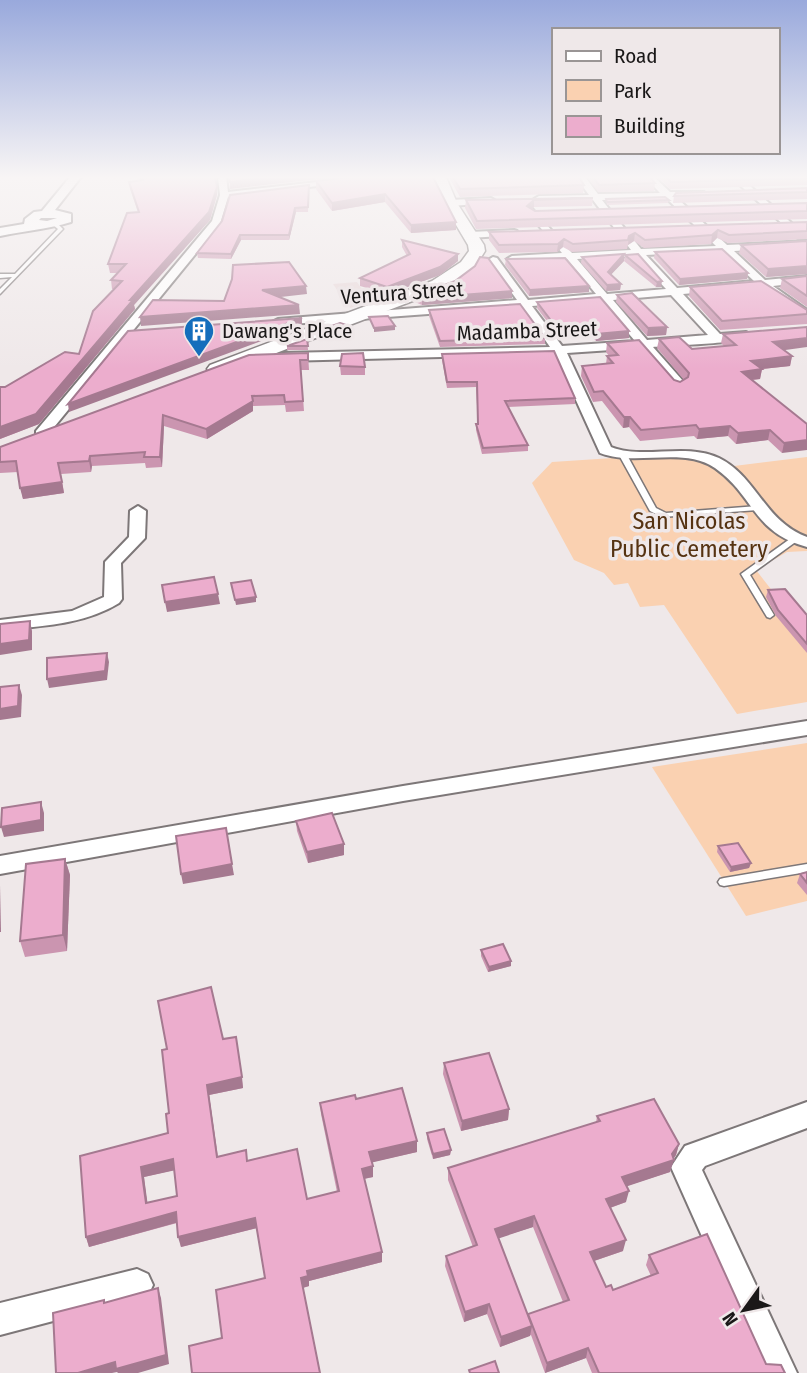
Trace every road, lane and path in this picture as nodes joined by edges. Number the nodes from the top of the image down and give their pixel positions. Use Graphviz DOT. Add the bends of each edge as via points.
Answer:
graph roads {
  1 [pos="50,241"];
  2 [pos="201,241"];
  3 [pos="472,241"];
  4 [pos="559,241"];
  5 [pos="629,241"];
  6 [pos="716,241"];
  7 [pos="807,243"];
  8 [pos="724,248"];
  9 [pos="639,254"];
  10 [pos="568,258"];
  11 [pos="472,259"];
  12 [pos="493,260"];
  13 [pos="14,275"];
  14 [pos="0,276"];
  15 [pos="807,279"];
  16 [pos="762,283"];
  17 [pos="0,292"];
  18 [pos="672,292"];
  19 [pos="605,297"];
  20 [pos="525,303"];
  21 [pos="357,315"];
  22 [pos="807,315"];
  23 [pos="259,323"];
  24 [pos="138,332"];
  25 [pos="125,333"];
  26 [pos="756,335"];
  27 [pos="718,339"];
  28 [pos="645,345"];
  29 [pos="559,351"];
  30 [pos="247,358"];
  31 [pos="196,377"];
  32 [pos="679,385"];
  33 [pos="80,419"];
  34 [pos="31,438"];
  35 [pos="623,455"];
  36 [pos="758,508"];
  37 [pos="138,511"];
  38 [pos="802,540"];
  39 [pos="770,615"];
  40 [pos="0,625"];
  41 [pos="807,728"];
  42 [pos="0,865"];
  43 [pos="807,868"];
  44 [pos="724,881"];
  45 [pos="807,1115"];
  46 [pos="137,1285"];
  47 [pos="0,1320"];
  48 [pos="780,1373"];
  1 -- 13 [label="lane"];
  2 -- 25 [label="street"];
  3 -- 11 [label="highway" via="477,251"];
  4 -- 10 [label="street"];
  5 -- 9 [label="street"];
  6 -- 8 [label="street"];
  7 -- 8 [label="street"];
  8 -- 9 [label="street"];
  8 -- 16 [label="street"];
  9 -- 10 [label="street"];
  9 -- 18 [label="street"];
  10 -- 12 [label="street"];
  10 -- 19 [label="street"];
  11 -- 12 [label="street"];
  11 -- 21 [label="highway" via="447,281"];
  12 -- 20 [label="street"];
  13 -- 14 [label="lane"];
  13 -- 17 [label="lane"];
  15 -- 16 [label="street, Ventura Street"];
  16 -- 18 [label="street, Ventura Street"];
  16 -- 22 [label="street"];
  18 -- 19 [label="street, Ventura Street"];
  18 -- 27 [label="street"];
  19 -- 20 [label="street, Ventura Street"];
  19 -- 28 [label="street"];
  20 -- 21 [label="street, Ventura Street"];
  20 -- 29 [label="street"];
  21 -- 23 [label="street, Ventura Street"];
  21 -- 30 [label="highway"];
  24 -- 25 [label="street"];
  25 -- 34 [label="street"];
  26 -- 27 [label="street, Madamba Street"];
  27 -- 28 [label="street, Madamba Street"];
  28 -- 29 [label="street, Madamba Street"];
  28 -- 32 [label="street"];
  29 -- 30 [label="street, Madamba Street"];
  29 -- 35 [label="street" via="605,450"];
  30 -- 31 [label="highway"];
  33 -- 34 [label="highway"];
  35 -- 36 [label="street" via="674,453 711,461 735,479"];
  35 -- 36 [label="lane" via="653,509 666,515"];
  36 -- 38 [label="street" via="774,526"];
  37 -- 40 [label="street" via="137,538 113,562 113,599 83,614"];
  38 -- 39 [label="lane" via="745,574"];
  41 -- 42 [label="street" via="484,779"];
  43 -- 44 [label="lane"];
  45 -- 48 [label="street" via="695,1156 686,1167"];
  46 -- 47 [label="street"];
}
